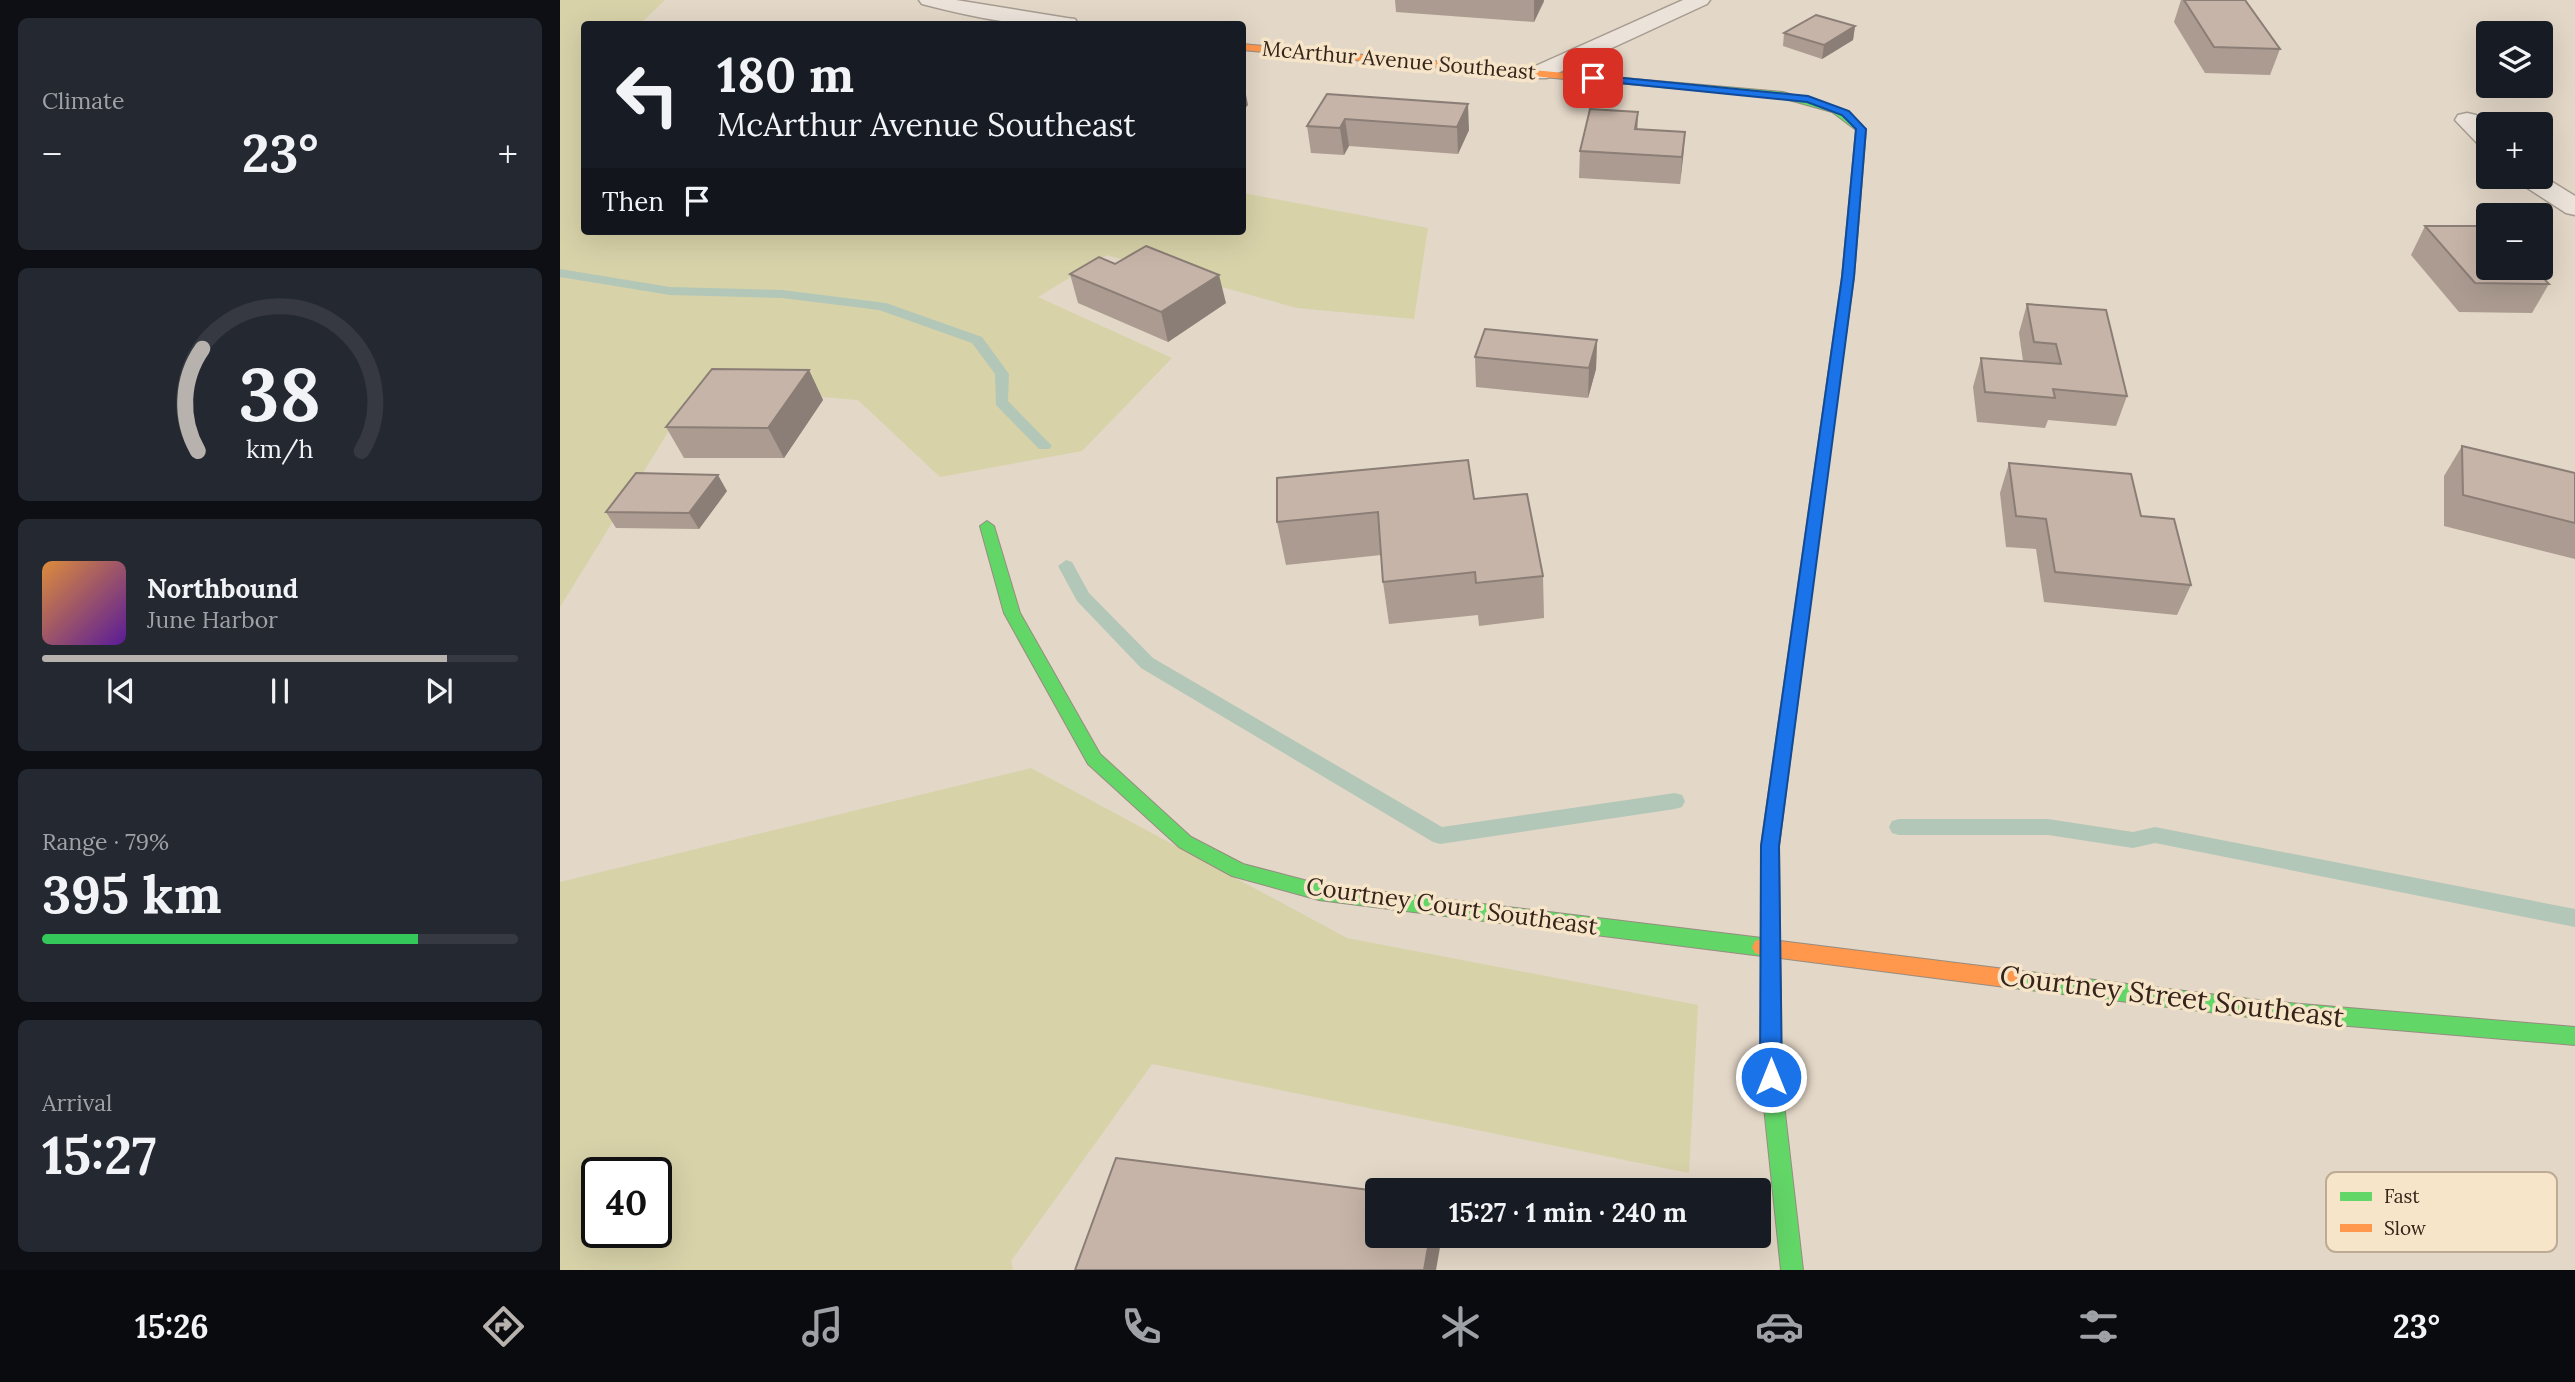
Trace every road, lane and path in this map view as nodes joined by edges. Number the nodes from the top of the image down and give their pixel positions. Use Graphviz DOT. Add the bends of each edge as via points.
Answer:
graph roads {
  1 [pos="929,0"];
  2 [pos="1700,0"];
  3 [pos="1045,21"];
  4 [pos="1246,47"];
  5 [pos="1539,72"];
  6 [pos="2467,120"];
  7 [pos="2476,129"];
  8 [pos="2546,189"];
  9 [pos="2575,207"];
  10 [pos="987,526"];
  11 [pos="1771,947"];
  12 [pos="2575,1036"];
  13 [pos="1793,1270"];
  1 -- 3 [label="street"];
  2 -- 5 [label="street"];
  4 -- 5 [label="street, McArthur Avenue Southeast"];
  5 -- 11 [label="street, McArthur Avenue Southeast" via="1808,99 1846,113 1861,129 1848,277 1770,846"];
  6 -- 7 [label="street"];
  8 -- 9 [label="street"];
  10 -- 11 [label="street, Courtney Court Southeast" via="1012,613 1094,759 1185,842 1239,870 1319,892"];
  11 -- 12 [label="street, Courtney Street Southeast" via="2266,1010"];
  11 -- 13 [label="street" via="1771,1077"];
}
